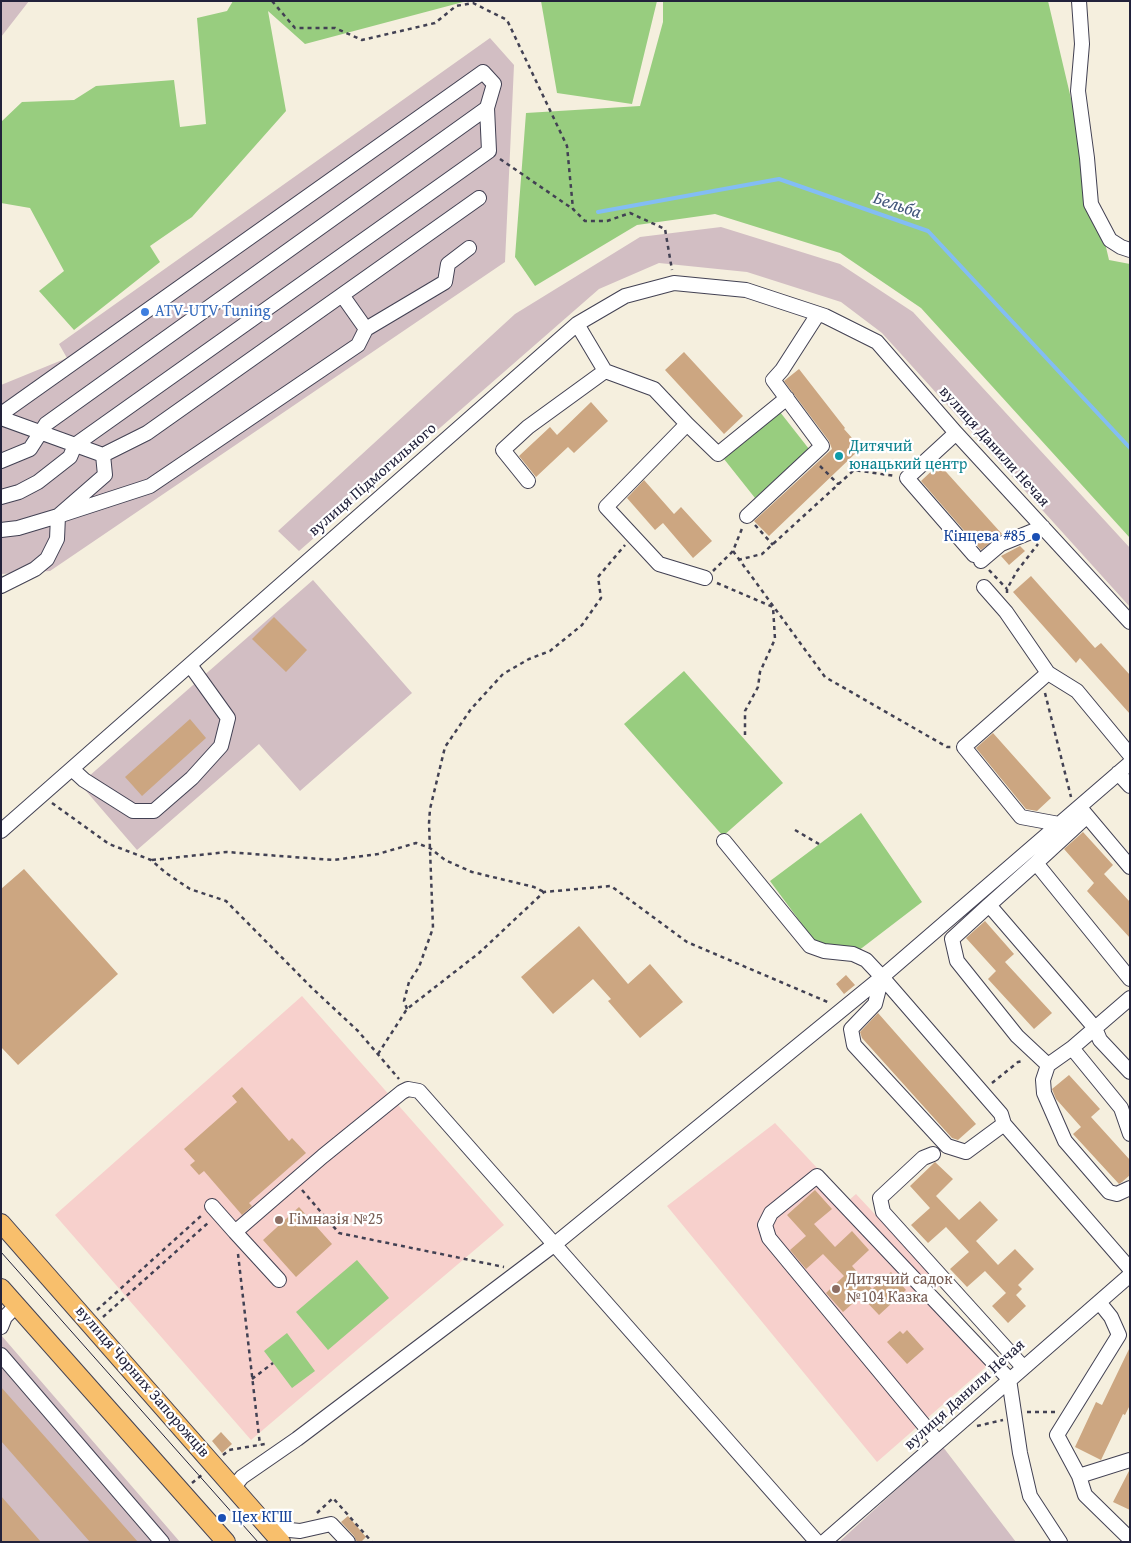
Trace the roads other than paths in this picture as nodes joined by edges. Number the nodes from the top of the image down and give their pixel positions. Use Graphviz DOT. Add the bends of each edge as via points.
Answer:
graph roads {
  1 [pos="1079,1"];
  2 [pos="487,108"];
  3 [pos="479,198"];
  4 [pos="469,248"];
  5 [pos="1130,250"];
  6 [pos="342,295"];
  7 [pos="818,314"];
  8 [pos="577,324"];
  9 [pos="366,329"];
  10 [pos="605,371"];
  11 [pos="787,398"];
  12 [pos="1,414"];
  13 [pos="1,418"];
  14 [pos="687,424"];
  15 [pos="41,432"];
  16 [pos="956,433"];
  17 [pos="75,445"];
  18 [pos="103,455"];
  19 [pos="1,461"];
  20 [pos="528,481"];
  21 [pos="1,497"];
  22 [pos="58,516"];
  23 [pos="747,516"];
  24 [pos="1,530"];
  25 [pos="1045,530"];
  26 [pos="706,578"];
  27 [pos="1,586"];
  28 [pos="984,588"];
  29 [pos="1130,622"];
  30 [pos="190,665"];
  31 [pos="1048,673"];
  32 [pos="1130,755"];
  33 [pos="1130,763"];
  34 [pos="72,769"];
  35 [pos="1118,773"];
  36 [pos="1130,786"];
  37 [pos="1080,811"];
  38 [pos="1059,824"];
  39 [pos="1,831"];
  40 [pos="724,841"];
  41 [pos="1036,863"];
  42 [pos="1130,867"];
  43 [pos="989,905"];
  44 [pos="882,977"];
  45 [pos="1130,979"];
  46 [pos="1130,998"];
  47 [pos="1095,1028"];
  48 [pos="1072,1048"];
  49 [pos="1048,1066"];
  50 [pos="1130,1072"];
  51 [pos="1004,1124"];
  52 [pos="1130,1134"];
  53 [pos="933,1154"];
  54 [pos="1130,1188"];
  55 [pos="215,1210"];
  56 [pos="1,1223"];
  57 [pos="235,1232"];
  58 [pos="555,1244"];
  59 [pos="1130,1269"];
  60 [pos="1130,1274"];
  61 [pos="279,1280"];
  62 [pos="1,1288"];
  63 [pos="1099,1302"];
  64 [pos="17,1305"];
  65 [pos="1,1327"];
  66 [pos="1,1355"];
  67 [pos="1023,1367"];
  68 [pos="1009,1379"];
  69 [pos="938,1442"];
  70 [pos="1130,1460"];
  71 [pos="1080,1476"];
  72 [pos="234,1487"];
  73 [pos="269,1528"];
  74 [pos="1130,1539"];
  75 [pos="162,1542"];
  76 [pos="226,1542"];
  77 [pos="282,1542"];
  78 [pos="348,1542"];
  79 [pos="817,1542"];
  80 [pos="824,1542"];
  81 [pos="1060,1542"];
  1 -- 5 [label="street" via="1082,44 1078,91 1091,204 1110,240"];
  2 -- 12 [label="street" via="494,84 483,72"];
  2 -- 15 [label="street" via="46,424"];
  2 -- 17 [label="street" via="489,151"];
  3 -- 6 [label="street"];
  4 -- 9 [label="street" via="448,264 445,282"];
  6 -- 9 [label="street"];
  6 -- 18 [label="street" via="147,432"];
  7 -- 8 [label="street, вулиця Підмогильного" via="746,290 674,283 625,296"];
  7 -- 11 [label="street" via="773,380"];
  7 -- 16 [label="street, вулиця Данили Нечая" via="876,342"];
  8 -- 10 [label="street"];
  8 -- 30 [label="street, вулиця Підмогильного"];
  9 -- 22 [label="street" via="358,345 150,486"];
  10 -- 14 [label="street" via="654,389"];
  10 -- 20 [label="street" via="528,427 503,450"];
  11 -- 14 [label="street" via="718,454"];
  11 -- 23 [label="street" via="822,446"];
  13 -- 15 [label="street"];
  14 -- 26 [label="street" via="606,507 659,564"];
  15 -- 17 [label="street"];
  15 -- 19 [label="street" via="30,449"];
  16 -- 25 [label="street, вулиця Данили Нечая"];
  16 -- 25 [label="street" via="907,478 978,558 1001,544"];
  17 -- 18 [label="street"];
  17 -- 21 [label="street" via="70,457 38,482 20,492"];
  18 -- 22 [label="street" via="105,475"];
  22 -- 24 [label="street"];
  22 -- 27 [label="street" via="57,539 47,559 35,569"];
  25 -- 29 [label="street, вулиця Данили Нечая"];
  28 -- 31 [label="street" via="1006,612"];
  30 -- 34 [label="street, вулиця Підмогильного"];
  30 -- 34 [label="street" via="228,718 222,746 192,778 154,811 133,810"];
  31 -- 32 [label="street" via="1078,691"];
  31 -- 38 [label="street" via="964,747 1021,817"];
  33 -- 35 [label="street"];
  34 -- 39 [label="street, вулиця Підмогильного"];
  35 -- 36 [label="street"];
  35 -- 37 [label="street"];
  37 -- 38 [label="street"];
  37 -- 41 [label="street"];
  37 -- 42 [label="street"];
  38 -- 44 [label="street"];
  40 -- 44 [label="street" via="810,946 853,954 866,960"];
  41 -- 43 [label="street"];
  41 -- 45 [label="street"];
  43 -- 47 [label="street"];
  43 -- 49 [label="street" via="952,939 957,961 1018,1036"];
  44 -- 51 [label="street" via="1001,1114"];
  44 -- 51 [label="street" via="875,1004 851,1029 854,1045 946,1146 966,1152"];
  44 -- 58 [label="street"];
  46 -- 47 [label="street"];
  47 -- 48 [label="street"];
  47 -- 50 [label="street" via="1100,1040"];
  48 -- 49 [label="street"];
  48 -- 52 [label="street" via="1121,1108"];
  49 -- 54 [label="street" via="1043,1080 1044,1093 1065,1141 1109,1192 1117,1194"];
  51 -- 59 [label="street"];
  53 -- 67 [label="street" via="923,1158 880,1198 883,1212"];
  55 -- 57 [label="street"];
  56 -- 72 [label="main road, вулиця Чорних Запорожців"];
  57 -- 58 [label="street" via="408,1089 414,1089 424,1094"];
  57 -- 61 [label="street"];
  58 -- 72 [label="street" via="242,1477"];
  58 -- 79 [label="street"];
  60 -- 63 [label="street, вулиця Данили Нечая"];
  62 -- 64 [label="main road"];
  63 -- 67 [label="street, вулиця Данили Нечая"];
  63 -- 71 [label="street" via="1119,1335 1057,1434"];
  64 -- 65 [label="street" via="5,1316"];
  64 -- 76 [label="main road"];
  66 -- 75 [label="street"];
  67 -- 68 [label="street, вулиця Данили Нечая"];
  68 -- 69 [label="street, вулиця Данили Нечая"];
  68 -- 69 [label="street" via="818,1176 771,1213 765,1225 769,1238"];
  68 -- 81 [label="street" via="1030,1496"];
  69 -- 80 [label="street, вулиця Данили Нечая"];
  70 -- 71 [label="street"];
  71 -- 74 [label="street" via="1085,1495"];
  72 -- 73 [label="main road, вулиця Чорних Запорожців"];
  73 -- 77 [label="main road, вулиця Чорних Запорожців"];
  73 -- 78 [label="street" via="300,1531 331,1524"];
}
